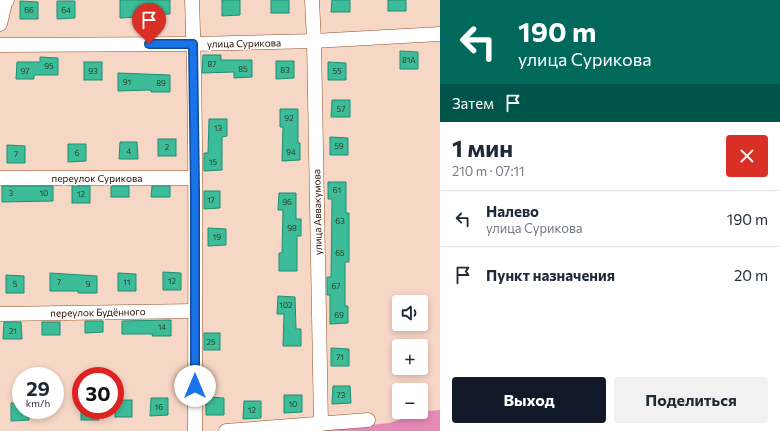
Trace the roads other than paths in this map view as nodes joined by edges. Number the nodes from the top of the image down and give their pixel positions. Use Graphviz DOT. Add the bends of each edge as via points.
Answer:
graph roads {
  1 [pos="7,0"];
  2 [pos="192,0"];
  3 [pos="312,0"];
  4 [pos="0,24"];
  5 [pos="440,34"];
  6 [pos="314,41"];
  7 [pos="193,44"];
  8 [pos="0,45"];
  9 [pos="0,178"];
  10 [pos="195,178"];
  11 [pos="195,310"];
  12 [pos="0,314"];
  13 [pos="368,420"];
  14 [pos="321,424"];
  15 [pos="196,431"];
  16 [pos="226,431"];
  1 -- 4 [label="street"];
  2 -- 7 [label="street"];
  3 -- 6 [label="street, улица Аввакумова"];
  5 -- 6 [label="street, улица Сурикова"];
  6 -- 7 [label="street, улица Сурикова"];
  6 -- 14 [label="street, улица Аввакумова"];
  7 -- 8 [label="street, улица Сурикова"];
  7 -- 10 [label="street"];
  9 -- 10 [label="street, переулок Сурикова"];
  10 -- 11 [label="street"];
  11 -- 12 [label="street, переулок Будённого"];
  11 -- 15 [label="street"];
  13 -- 14 [label="street"];
  14 -- 16 [label="street"];
}
